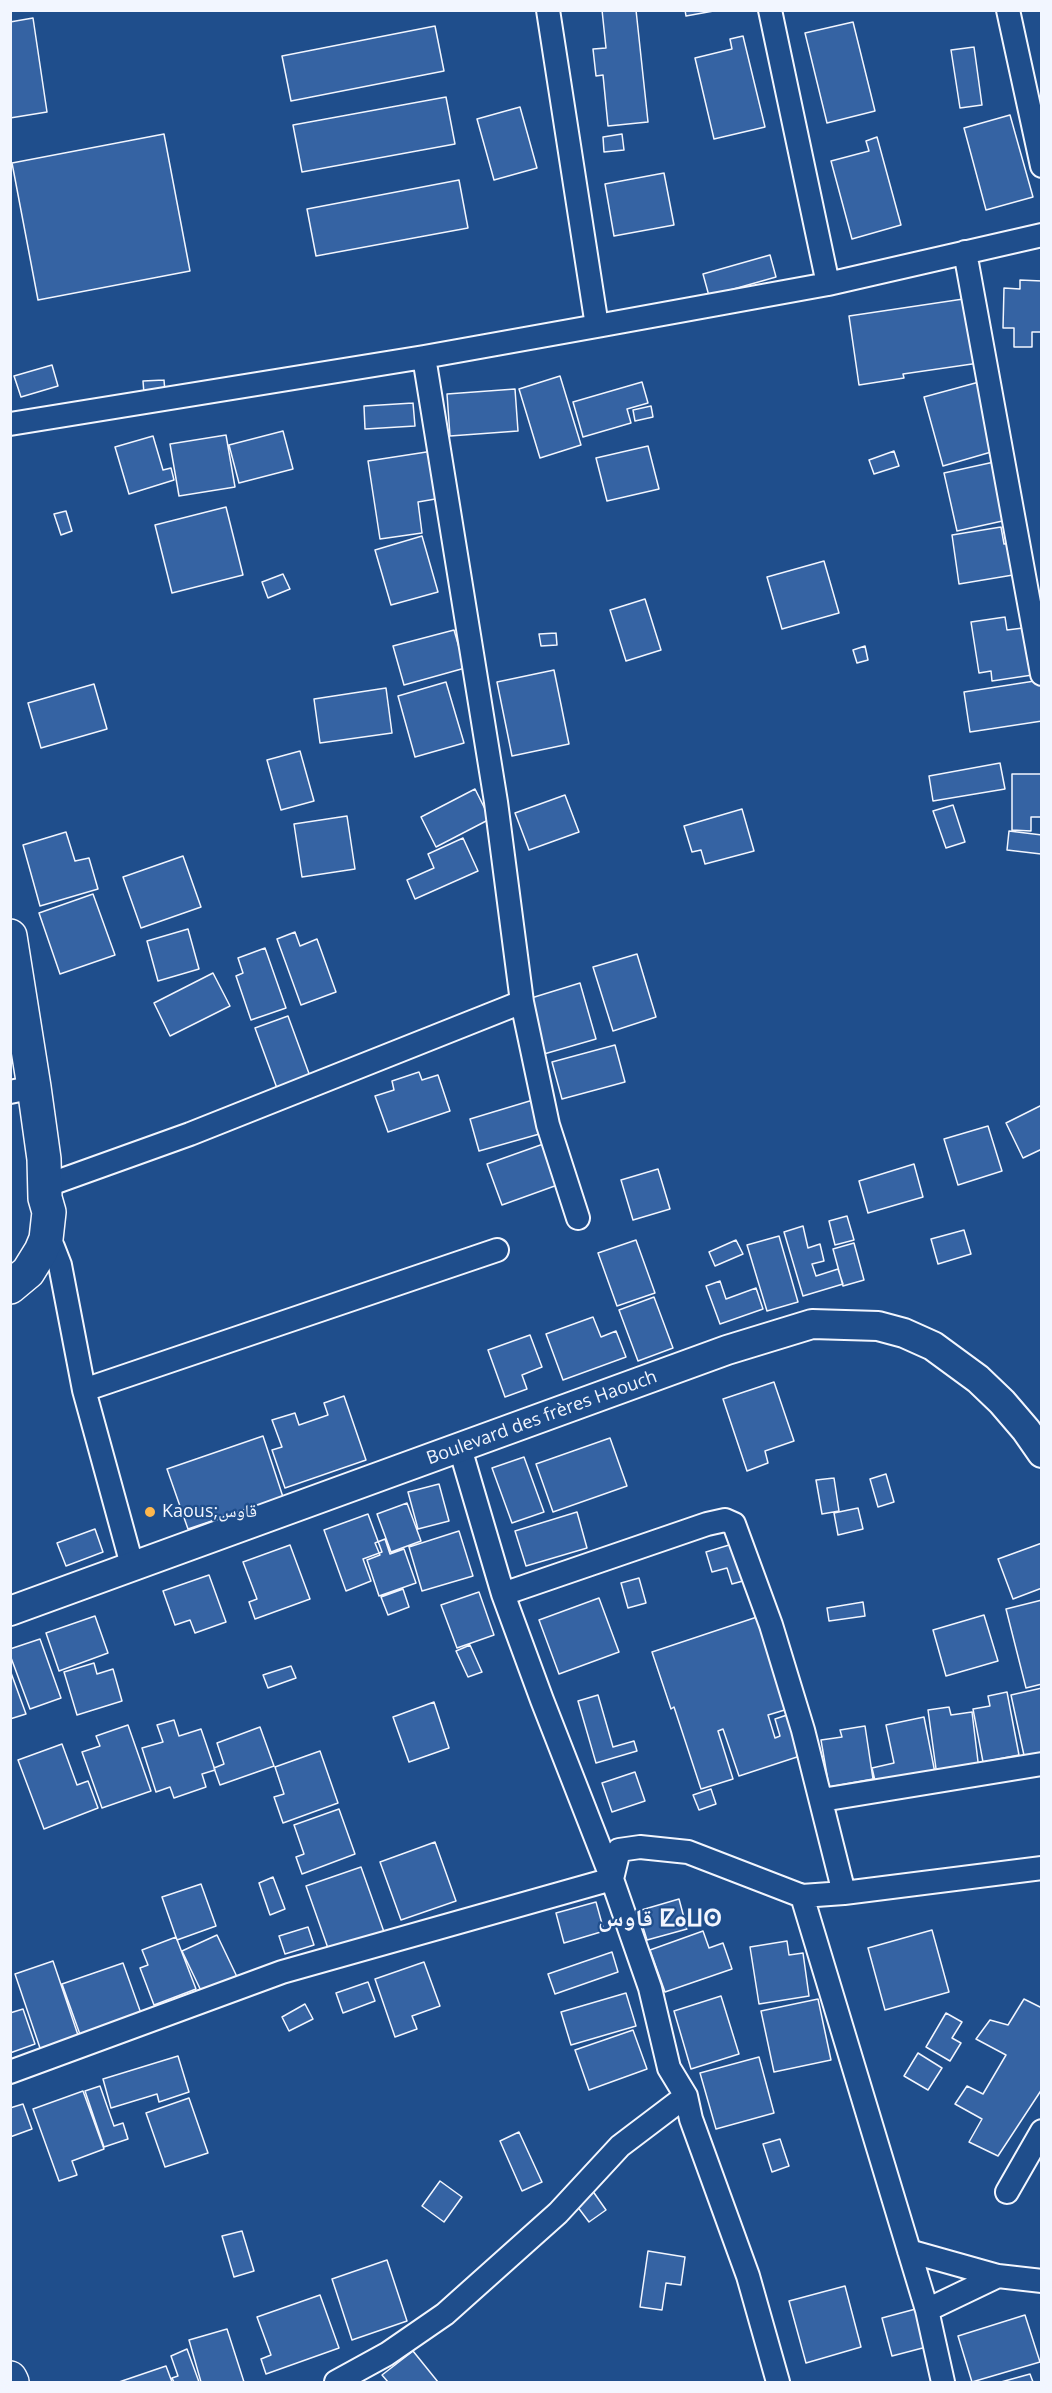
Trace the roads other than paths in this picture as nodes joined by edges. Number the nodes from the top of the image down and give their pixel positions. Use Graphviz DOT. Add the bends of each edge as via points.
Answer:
graph roads {
  1 [pos="548,10"];
  2 [pos="770,10"];
  3 [pos="1008,10"];
  4 [pos="1041,166"];
  5 [pos="1041,235"];
  6 [pos="964,252"];
  7 [pos="828,284"];
  8 [pos="597,326"];
  9 [pos="424,357"];
  10 [pos="10,424"];
  11 [pos="1041,674"];
  12 [pos="10,936"];
  13 [pos="522,1002"];
  14 [pos="22,1090"];
  15 [pos="45,1192"];
  16 [pos="578,1218"];
  17 [pos="46,1239"];
  18 [pos="497,1250"];
  19 [pos="10,1259"];
  20 [pos="10,1287"];
  21 [pos="84,1390"];
  22 [pos="460,1448"];
  23 [pos="1041,1453"];
  24 [pos="132,1565"];
  25 [pos="503,1594"];
  26 [pos="10,1611"];
  27 [pos="1041,1764"];
  28 [pos="822,1800"];
  29 [pos="1041,1868"];
  30 [pos="612,1880"];
  31 [pos="844,1893"];
  32 [pos="802,1896"];
  33 [pos="10,2072"];
  34 [pos="686,2096"];
  35 [pos="1041,2132"];
  36 [pos="1007,2192"];
  37 [pos="909,2251"];
  38 [pos="998,2276"];
  39 [pos="1041,2282"];
  40 [pos="927,2310"];
  41 [pos="10,2378"];
  42 [pos="12,2382"];
  43 [pos="336,2382"];
  44 [pos="778,2382"];
  45 [pos="943,2382"];
  1 -- 8 [label="street"];
  2 -- 7 [label="street"];
  3 -- 4 [label="street"];
  5 -- 6 [label="street"];
  6 -- 7 [label="street"];
  6 -- 11 [label="street"];
  7 -- 8 [label="street"];
  8 -- 9 [label="street"];
  9 -- 10 [label="street"];
  9 -- 13 [label="street" via="496,802"];
  12 -- 14 [label="main road"];
  13 -- 15 [label="street"];
  13 -- 16 [label="street" via="548,1125"];
  14 -- 15 [label="main road"];
  15 -- 17 [label="main road" via="49,1212"];
  15 -- 19 [label="main road"];
  17 -- 20 [label="main road" via="35,1264"];
  17 -- 21 [label="street" via="60,1264"];
  18 -- 21 [label="street"];
  21 -- 24 [label="street"];
  22 -- 23 [label="street, Boulevard des frères Haouch" via="762,1338 812,1324 835,1323 878,1326 933,1346 978,1378 1026,1430"];
  22 -- 24 [label="street, Boulevard des frères Haouch"];
  22 -- 25 [label="street"];
  24 -- 26 [label="street, Boulevard des frères Haouch"];
  25 -- 28 [label="street" via="708,1524 732,1522 738,1529 771,1625"];
  25 -- 30 [label="street"];
  27 -- 28 [label="street"];
  28 -- 31 [label="street"];
  29 -- 31 [label="street"];
  30 -- 32 [label="street" via="619,1850 656,1848 688,1852"];
  30 -- 33 [label="street" via="282,1972"];
  30 -- 34 [label="street" via="650,1988 669,2068"];
  31 -- 32 [label="street"];
  32 -- 37 [label="street"];
  34 -- 43 [label="street" via="620,2146 558,2213 445,2314 387,2354"];
  34 -- 44 [label="street" via="748,2276"];
  35 -- 36 [label="street"];
  37 -- 38 [label="street"];
  37 -- 40 [label="street"];
  38 -- 39 [label="street"];
  38 -- 40 [label="street"];
  40 -- 45 [label="street"];
  41 -- 42 [label="main road"];
}
